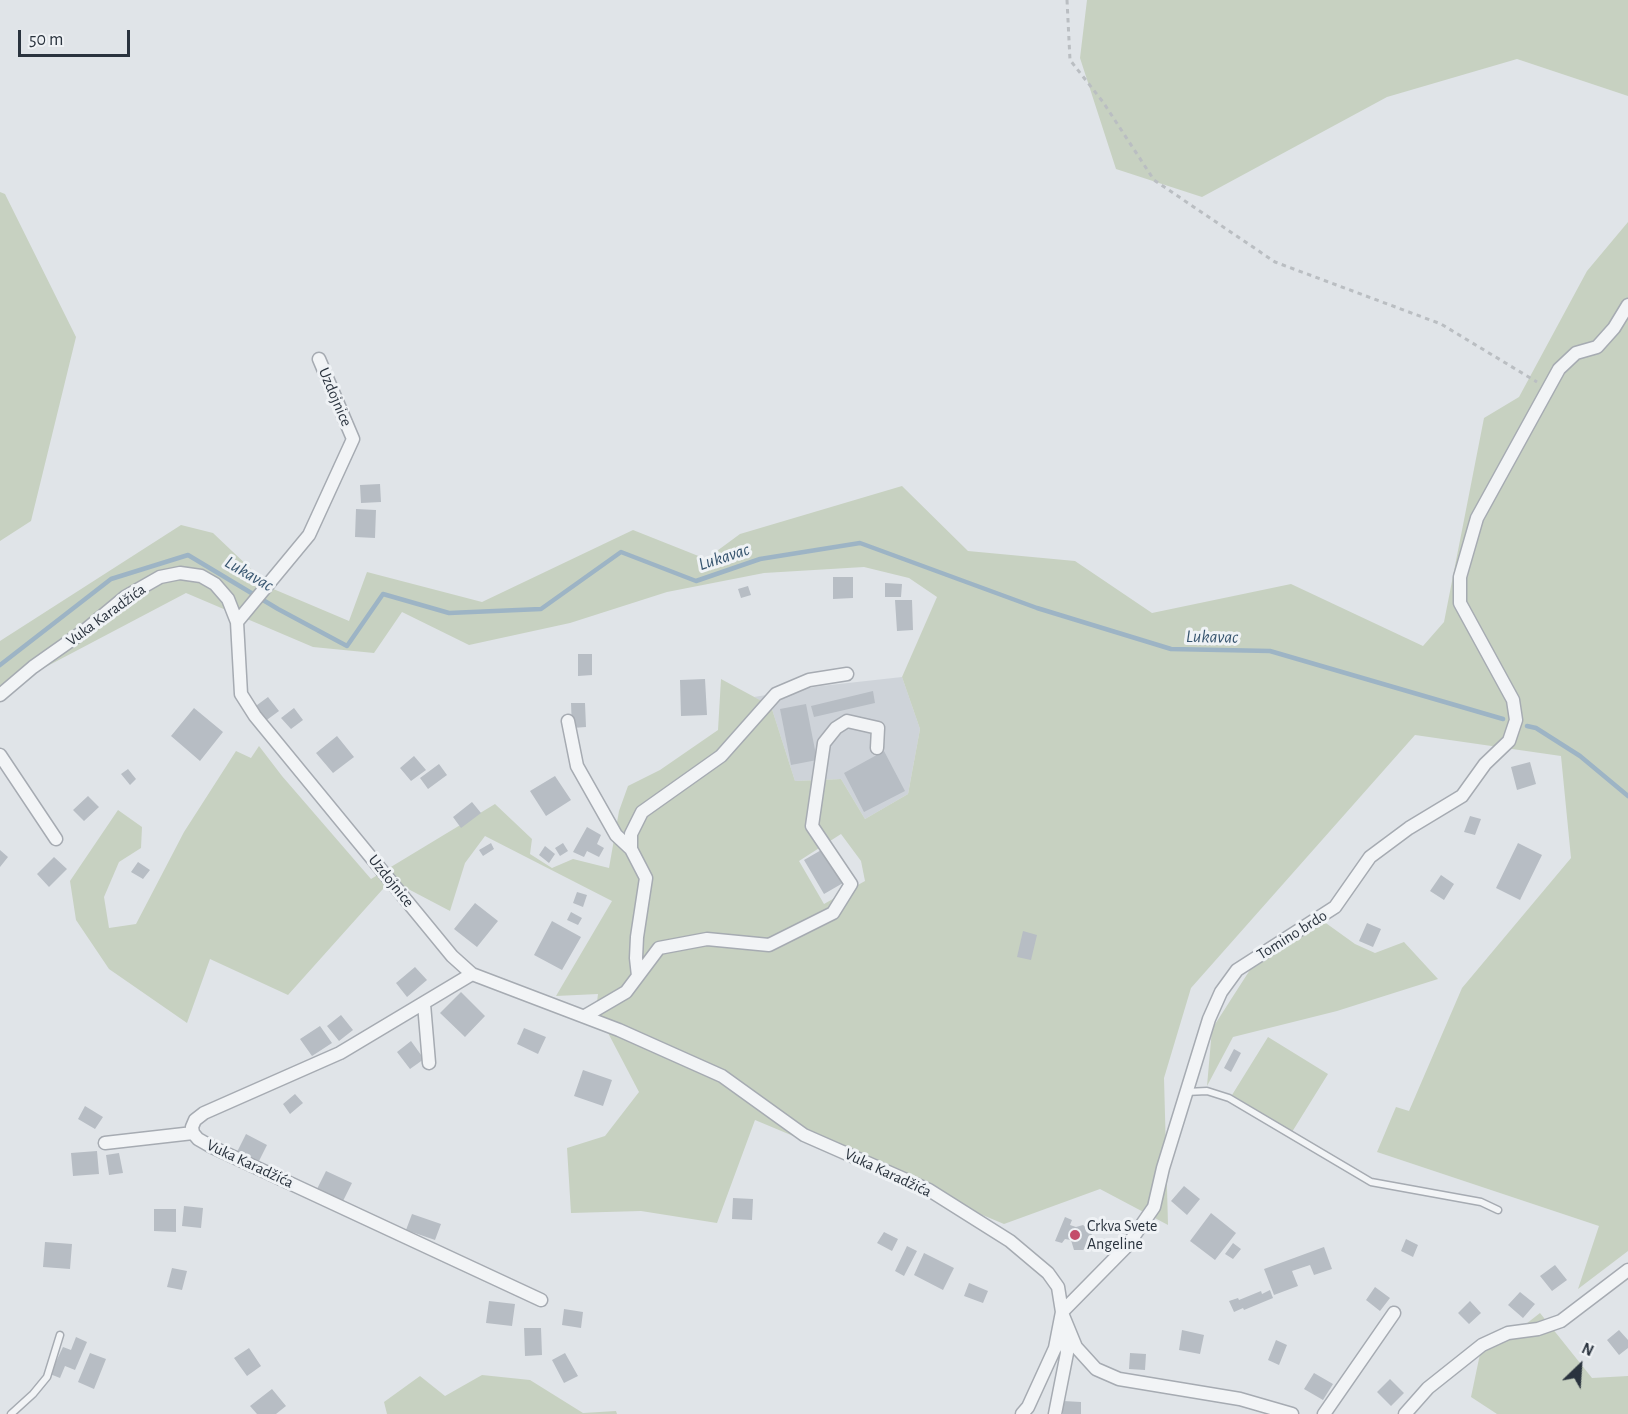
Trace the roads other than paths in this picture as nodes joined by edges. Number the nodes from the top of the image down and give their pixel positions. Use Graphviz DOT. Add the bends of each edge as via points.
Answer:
graph roads {
  1 [pos="1628,305"];
  2 [pos="319,359"];
  3 [pos="237,622"];
  4 [pos="847,674"];
  5 [pos="0,695"];
  6 [pos="568,722"];
  7 [pos="877,748"];
  8 [pos="0,755"];
  9 [pos="56,839"];
  10 [pos="631,849"];
  11 [pos="472,974"];
  12 [pos="638,976"];
  13 [pos="424,1004"];
  14 [pos="585,1016"];
  15 [pos="429,1063"];
  16 [pos="1186,1092"];
  17 [pos="193,1133"];
  18 [pos="105,1143"];
  19 [pos="1498,1210"];
  20 [pos="1628,1270"];
  21 [pos="541,1300"];
  22 [pos="1062,1312"];
  23 [pos="1394,1313"];
  24 [pos="60,1335"];
  25 [pos="11,1414"];
  26 [pos="1022,1414"];
  27 [pos="1055,1414"];
  28 [pos="1292,1414"];
  29 [pos="1324,1414"];
  30 [pos="1405,1414"];
  1 -- 16 [label="street, Tomino brdo" via="1597,346 1576,353 1559,369 1477,518 1460,577 1460,603 1513,700 1516,720 1509,741 1461,796 1370,857 1335,907 1237,970 1209,1019"];
  2 -- 3 [label="street, Uzdojnice" via="353,439 309,535"];
  3 -- 5 [label="street, Vuka Karadžića" via="228,600 215,584 201,576 180,573 160,577 126,597"];
  3 -- 11 [label="street, Uzdojnice" via="241,694 255,716 452,956"];
  4 -- 10 [label="street" via="809,680 776,694 721,756 642,812 631,834"];
  6 -- 10 [label="street" via="577,766 616,835"];
  7 -- 12 [label="street" via="878,728 847,721 824,743 812,826 851,884 833,913 769,945 707,939 658,948"];
  8 -- 9 [label="street"];
  10 -- 12 [label="street" via="646,878 637,937"];
  11 -- 13 [label="street, Vuka Karadžića"];
  11 -- 14 [label="street, Uzdojnice"];
  12 -- 14 [label="street" via="626,992"];
  13 -- 15 [label="street"];
  13 -- 17 [label="street, Vuka Karadžića" via="340,1053 204,1113 195,1120"];
  14 -- 22 [label="street, Vuka Karadžića" via="722,1076 804,1135 929,1190 1010,1241 1048,1273 1058,1287"];
  16 -- 19 [label="lane" via="1207,1091 1229,1098 1371,1182 1481,1202"];
  16 -- 22 [label="street, Tomino brdo" via="1154,1207 1127,1246"];
  17 -- 18 [label="street"];
  17 -- 21 [label="street, Vuka Karadžića" via="212,1147"];
  20 -- 30 [label="street" via="1561,1321 1508,1333 1482,1344 1428,1389"];
  22 -- 26 [label="street, Vuka Karadžića" via="1055,1348"];
  22 -- 27 [label="street" via="1067,1353"];
  22 -- 28 [label="street" via="1076,1347 1096,1370 1119,1379 1240,1399"];
  23 -- 29 [label="street"];
  24 -- 25 [label="lane" via="46,1377"];
}
